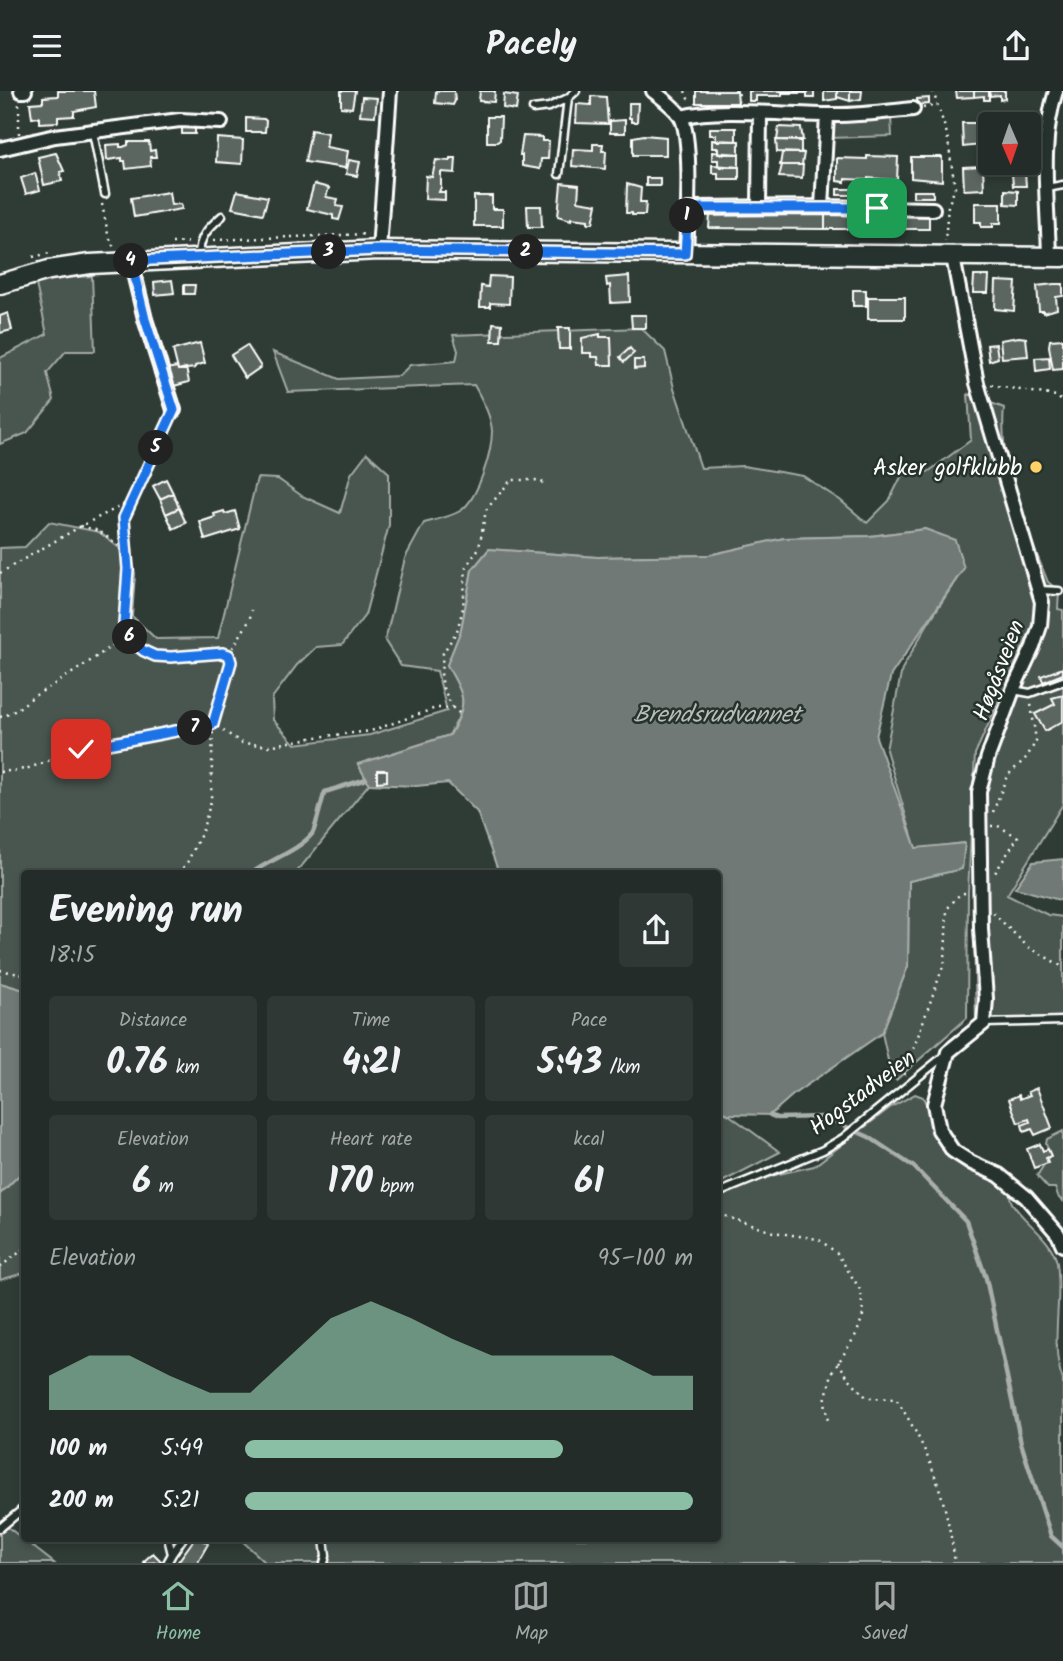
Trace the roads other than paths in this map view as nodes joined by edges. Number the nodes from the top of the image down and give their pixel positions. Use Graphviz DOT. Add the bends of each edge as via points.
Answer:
graph roads {
  1 [pos="390,91"];
  2 [pos="576,91"];
  3 [pos="653,91"];
  4 [pos="1056,91"];
  5 [pos="568,99"];
  6 [pos="533,109"];
  7 [pos="914,109"];
  8 [pos="760,113"];
  9 [pos="827,115"];
  10 [pos="681,117"];
  11 [pos="221,122"];
  12 [pos="93,132"];
  13 [pos="0,149"];
  14 [pos="559,174"];
  15 [pos="1063,185"];
  16 [pos="1047,188"];
  17 [pos="105,194"];
  18 [pos="759,207"];
  19 [pos="822,207"];
  20 [pos="688,208"];
  21 [pos="933,209"];
  22 [pos="222,216"];
  23 [pos="379,250"];
  24 [pos="685,254"];
  25 [pos="953,257"];
  26 [pos="1056,257"];
  27 [pos="200,258"];
  28 [pos="126,261"];
  29 [pos="0,283"];
  30 [pos="174,410"];
  31 [pos="1039,590"];
  32 [pos="1059,591"];
  33 [pos="1063,681"];
  34 [pos="1013,690"];
  35 [pos="1063,1021"];
  36 [pos="984,1023"];
  37 [pos="948,1052"];
  38 [pos="721,1192"];
  39 [pos="1063,1245"];
  40 [pos="21,1510"];
  41 [pos="0,1528"];
  42 [pos="169,1542"];
  43 [pos="180,1542"];
  44 [pos="324,1542"];
  45 [pos="172,1554"];
  46 [pos="167,1563"];
  47 [pos="324,1563"];
  1 -- 23 [label="street"];
  2 -- 5 [label="lane"];
  3 -- 10 [label="street"];
  4 -- 16 [label="street" via="1050,115"];
  5 -- 6 [label="lane"];
  5 -- 14 [label="lane"];
  7 -- 9 [label="street"];
  8 -- 9 [label="street"];
  8 -- 10 [label="street"];
  8 -- 18 [label="street"];
  9 -- 19 [label="street"];
  10 -- 20 [label="street"];
  11 -- 12 [label="street" via="180,120"];
  12 -- 13 [label="street"];
  12 -- 17 [label="lane"];
  15 -- 16 [label="lane"];
  16 -- 26 [label="street"];
  18 -- 19 [label="street"];
  18 -- 20 [label="street"];
  19 -- 21 [label="street"];
  20 -- 24 [label="street"];
  22 -- 27 [label="lane" via="199,241"];
  23 -- 24 [label="main road"];
  23 -- 27 [label="main road"];
  24 -- 25 [label="main road"];
  25 -- 26 [label="main road"];
  25 -- 31 [label="street, Høgåsveien" via="977,383"];
  27 -- 28 [label="main road"];
  28 -- 29 [label="main road" via="49,270"];
  28 -- 30 [label="street"];
  31 -- 32 [label="lane"];
  31 -- 34 [label="street, Høgåsveien" via="1040,626"];
  33 -- 34 [label="lane" via="1030,693"];
  34 -- 36 [label="street, Høgåsveien" via="979,792"];
  35 -- 36 [label="lane"];
  36 -- 37 [label="street, Hogstadveien"];
  37 -- 38 [label="lane, Hogstadveien" via="843,1138"];
  37 -- 39 [label="street" via="934,1104 939,1130 953,1151 999,1175 1026,1197"];
  40 -- 41 [label="lane"];
  42 -- 45 [label="lane"];
  43 -- 45 [label="lane"];
  44 -- 47 [label="lane"];
  45 -- 46 [label="lane"];
}
